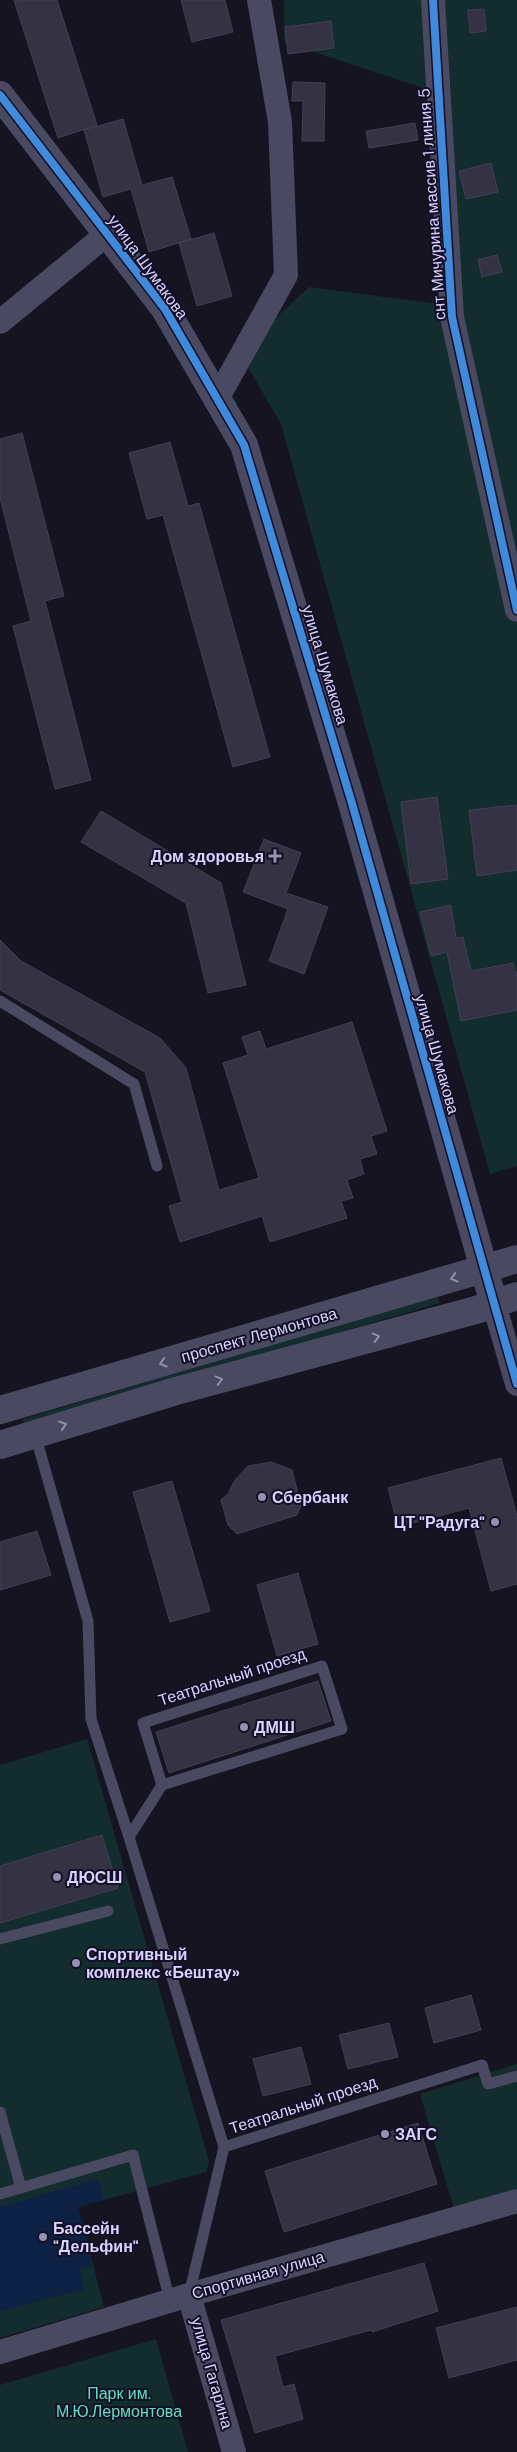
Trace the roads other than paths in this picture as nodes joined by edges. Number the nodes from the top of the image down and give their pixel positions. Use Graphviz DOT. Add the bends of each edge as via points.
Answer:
graph roads {
  1 [pos="259,0"];
  2 [pos="433,0"];
  3 [pos="0,95"];
  4 [pos="107,234"];
  5 [pos="0,322"];
  6 [pos="217,399"];
  7 [pos="517,610"];
  8 [pos="0,1001"];
  9 [pos="157,1166"];
  10 [pos="517,1259"];
  11 [pos="483,1269"];
  12 [pos="506,1300"];
  13 [pos="517,1384"];
  14 [pos="0,1410"];
  15 [pos="35,1434"];
  16 [pos="0,1445"];
  17 [pos="162,1785"];
  18 [pos="129,1837"];
  19 [pos="108,1911"];
  20 [pos="0,1939"];
  21 [pos="517,2076"];
  22 [pos="0,2112"];
  23 [pos="224,2147"];
  24 [pos="21,2188"];
  25 [pos="0,2194"];
  26 [pos="517,2201"];
  27 [pos="180,2298"];
  28 [pos="0,2352"];
  29 [pos="234,2452"];
  1 -- 6 [label="street" via="280,122 286,275"];
  2 -- 7 [label="street, снт Мичурина массив 1 линия 5" via="452,317"];
  3 -- 4 [label="street, улица Шумакова"];
  4 -- 5 [label="street"];
  4 -- 6 [label="street, улица Шумакова" via="165,309"];
  6 -- 11 [label="street, улица Шумакова" via="247,454 351,800"];
  8 -- 9 [label="lane" via="134,1084"];
  10 -- 11 [label="street, проспект Лермонтова"];
  11 -- 12 [label="street, улица Шумакова"];
  11 -- 14 [label="street, проспект Лермонтова, one-way"];
  12 -- 13 [label="street"];
  15 -- 12 [label="street, проспект Лермонтова, one-way" via="176,1391"];
  15 -- 16 [label="street, проспект Лермонтова"];
  15 -- 18 [label="lane, Театральный проезд" via="88,1621 91,1720"];
  17 -- 17 [label="lane, Театральный проезд" via="342,1729 322,1666 143,1723"];
  17 -- 18 [label="lane"];
  18 -- 23 [label="lane, Театральный проезд"];
  19 -- 20 [label="lane"];
  21 -- 23 [label="lane, Театральный проезд" via="488,2084 482,2065"];
  22 -- 24 [label="lane"];
  23 -- 27 [label="lane"];
  24 -- 25 [label="lane"];
  24 -- 27 [label="lane" via="133,2155"];
  26 -- 27 [label="street, Спортивная улица"];
  27 -- 28 [label="street, Спортивная улица"];
  27 -- 29 [label="street, улица Гагарина"];
}
